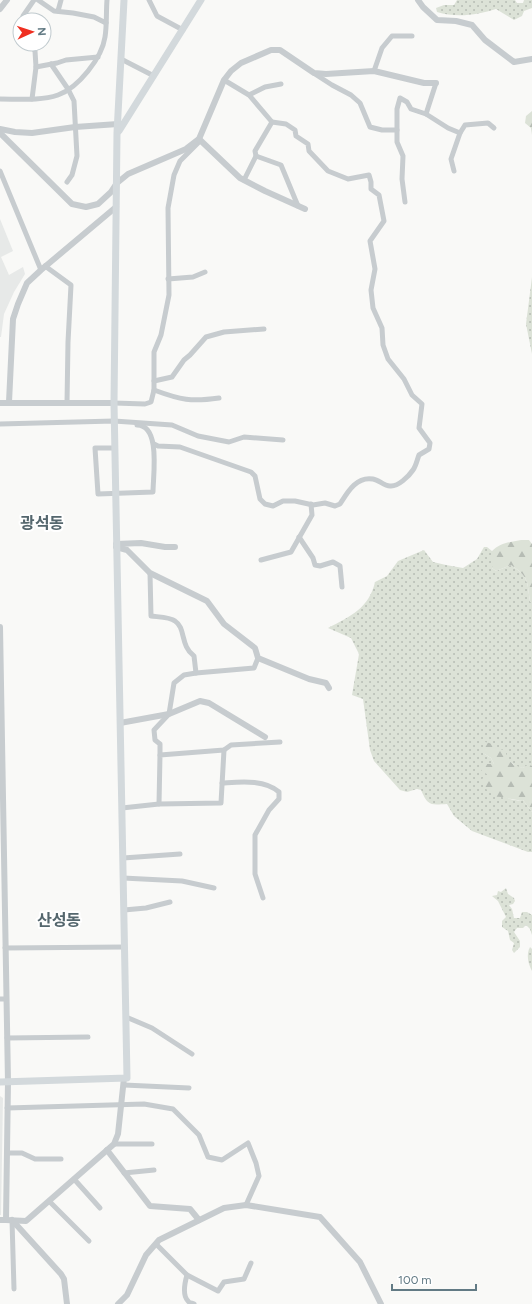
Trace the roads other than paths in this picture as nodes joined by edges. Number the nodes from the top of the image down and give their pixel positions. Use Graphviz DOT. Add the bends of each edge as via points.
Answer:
graph roads {
  1 [pos="7,0"];
  2 [pos="34,0"];
  3 [pos="38,0"];
  4 [pos="61,0"];
  5 [pos="107,0"];
  6 [pos="124,0"];
  7 [pos="149,0"];
  8 [pos="201,0"];
  9 [pos="418,0"];
  10 [pos="0,9"];
  11 [pos="58,11"];
  12 [pos="26,12"];
  13 [pos="106,23"];
  14 [pos="183,30"];
  15 [pos="412,36"];
  16 [pos="35,52"];
  17 [pos="98,57"];
  18 [pos="121,59"];
  19 [pos="532,59"];
  20 [pos="51,64"];
  21 [pos="36,67"];
  22 [pos="374,71"];
  23 [pos="314,73"];
  24 [pos="154,76"];
  25 [pos="224,80"];
  26 [pos="436,83"];
  27 [pos="282,84"];
  28 [pos="68,89"];
  29 [pos="249,94"];
  30 [pos="32,98"];
  31 [pos="0,99"];
  32 [pos="426,114"];
  33 [pos="272,122"];
  34 [pos="118,124"];
  35 [pos="75,127"];
  36 [pos="494,128"];
  37 [pos="0,129"];
  38 [pos="397,130"];
  39 [pos="0,133"];
  40 [pos="117,133"];
  41 [pos="460,133"];
  42 [pos="200,140"];
  43 [pos="256,156"];
  44 [pos="0,171"];
  45 [pos="454,171"];
  46 [pos="244,180"];
  47 [pos="67,182"];
  48 [pos="117,183"];
  49 [pos="404,202"];
  50 [pos="298,206"];
  51 [pos="116,207"];
  52 [pos="305,209"];
  53 [pos="43,268"];
  54 [pos="205,272"];
  55 [pos="168,279"];
  56 [pos="264,329"];
  57 [pos="154,381"];
  58 [pos="154,390"];
  59 [pos="220,398"];
  60 [pos="9,402"];
  61 [pos="0,403"];
  62 [pos="67,403"];
  63 [pos="114,403"];
  64 [pos="114,423"];
  65 [pos="0,424"];
  66 [pos="283,440"];
  67 [pos="154,444"];
  68 [pos="114,448"];
  69 [pos="115,492"];
  70 [pos="311,504"];
  71 [pos="299,537"];
  72 [pos="116,545"];
  73 [pos="175,547"];
  74 [pos="261,560"];
  75 [pos="150,574"];
  76 [pos="342,587"];
  77 [pos="0,627"];
  78 [pos="258,658"];
  79 [pos="196,673"];
  80 [pos="1,685"];
  81 [pos="329,688"];
  82 [pos="168,714"];
  83 [pos="120,723"];
  84 [pos="265,737"];
  85 [pos="280,742"];
  86 [pos="224,750"];
  87 [pos="160,755"];
  88 [pos="222,783"];
  89 [pos="159,804"];
  90 [pos="122,808"];
  91 [pos="180,854"];
  92 [pos="123,858"];
  93 [pos="123,878"];
  94 [pos="214,888"];
  95 [pos="263,898"];
  96 [pos="170,902"];
  97 [pos="124,910"];
  98 [pos="124,946"];
  99 [pos="5,948"];
  100 [pos="3,999"];
  101 [pos="126,1017"];
  102 [pos="88,1037"];
  103 [pos="7,1038"];
  104 [pos="192,1054"];
  105 [pos="124,1081"];
  106 [pos="4,1082"];
  107 [pos="189,1088"];
  108 [pos="122,1105"];
  109 [pos="7,1108"];
  110 [pos="114,1144"];
  111 [pos="152,1144"];
  112 [pos="107,1150"];
  113 [pos="7,1153"];
  114 [pos="61,1159"];
  115 [pos="154,1170"];
  116 [pos="124,1173"];
  117 [pos="74,1179"];
  118 [pos="48,1201"];
  119 [pos="246,1205"];
  120 [pos="100,1208"];
  121 [pos="6,1220"];
  122 [pos="198,1220"];
  123 [pos="89,1241"];
  124 [pos="156,1244"];
  125 [pos="251,1263"];
  126 [pos="187,1275"];
  127 [pos="14,1289"];
  128 [pos="67,1304"];
  129 [pos="118,1304"];
  130 [pos="194,1304"];
  131 [pos="381,1304"];
  1 -- 10 [label="street"];
  2 -- 12 [label="street"];
  3 -- 11 [label="street"];
  4 -- 11 [label="street"];
  5 -- 13 [label="street"];
  6 -- 18 [label="main road"];
  7 -- 14 [label="street" via="157,16"];
  8 -- 14 [label="main road"];
  9 -- 19 [label="street" via="437,20 472,24 485,40 514,62"];
  11 -- 13 [label="street" via="94,17"];
  13 -- 17 [label="street" via="105,38"];
  14 -- 24 [label="main road"];
  15 -- 22 [label="street" via="392,36 382,48"];
  16 -- 21 [label="street"];
  17 -- 20 [label="street"];
  17 -- 28 [label="street" via="79,81"];
  18 -- 24 [label="street"];
  18 -- 34 [label="main road"];
  20 -- 21 [label="street"];
  20 -- 28 [label="street"];
  21 -- 30 [label="street"];
  22 -- 23 [label="street"];
  22 -- 26 [label="street" via="424,83"];
  23 -- 25 [label="street" via="280,50 271,50 242,63"];
  23 -- 38 [label="street" via="360,103 370,127"];
  24 -- 40 [label="main road"];
  25 -- 29 [label="street"];
  25 -- 42 [label="street"];
  26 -- 32 [label="street"];
  27 -- 29 [label="street" via="265,87"];
  28 -- 30 [label="street" via="47,98"];
  28 -- 35 [label="street" via="74,101"];
  29 -- 33 [label="street"];
  30 -- 31 [label="street"];
  32 -- 38 [label="street" via="411,109 408,102 400,98 396,109"];
  32 -- 41 [label="street"];
  33 -- 43 [label="street" via="255,151"];
  33 -- 70 [label="street" via="286,124 295,130 296,136 308,144 309,151 328,171 348,179 369,174 370,189 380,195 384,221 370,241 376,269 371,290 373,308 382,328 383,346 388,359 404,379 412,395 422,404 419,428 430,443 429,449 419,455 414,469 397,485 391,486 373,479 362,480 350,489 340,504"];
  34 -- 35 [label="street"];
  34 -- 40 [label="main road"];
  35 -- 37 [label="street" via="32,133"];
  35 -- 47 [label="street" via="77,156 72,175"];
  36 -- 41 [label="street" via="488,123 465,124"];
  38 -- 49 [label="street" via="397,142 402,156"];
  39 -- 48 [label="street" via="72,204 86,207 98,204"];
  40 -- 48 [label="main road"];
  41 -- 45 [label="street" via="451,159"];
  42 -- 46 [label="street"];
  42 -- 48 [label="street" via="186,149 128,174"];
  42 -- 55 [label="street" via="180,161 174,175 168,208"];
  43 -- 46 [label="street"];
  43 -- 50 [label="street" via="281,165"];
  44 -- 53 [label="street"];
  46 -- 50 [label="street"];
  48 -- 51 [label="main road"];
  50 -- 52 [label="street"];
  51 -- 53 [label="street"];
  51 -- 63 [label="main road"];
  53 -- 60 [label="street" via="27,283 13,319"];
  53 -- 62 [label="street" via="71,285"];
  54 -- 55 [label="street" via="193,278"];
  55 -- 57 [label="street" via="169,295 161,335 154,352"];
  56 -- 57 [label="street" via="224,332 206,337 172,377"];
  57 -- 58 [label="street"];
  58 -- 59 [label="street" via="180,399 200,401"];
  58 -- 63 [label="street" via="151,402 145,404"];
  60 -- 61 [label="street"];
  60 -- 62 [label="street"];
  62 -- 63 [label="street"];
  63 -- 64 [label="main road"];
  64 -- 65 [label="street"];
  64 -- 66 [label="street" via="172,425 198,436 229,442 244,437"];
  64 -- 67 [label="street" via="140,425 150,432"];
  64 -- 68 [label="main road"];
  67 -- 69 [label="street" via="153,492"];
  67 -- 70 [label="street" via="180,447 251,472 255,476 260,499 265,504 273,506 283,501"];
  68 -- 69 [label="main road"];
  68 -- 69 [label="street" via="95,448 98,494"];
  69 -- 72 [label="main road"];
  70 -- 71 [label="street" via="312,515"];
  71 -- 74 [label="street" via="291,552"];
  71 -- 76 [label="street" via="315,565 333,562 340,566"];
  72 -- 73 [label="street" via="141,543"];
  72 -- 75 [label="street" via="127,550"];
  72 -- 83 [label="main road"];
  75 -- 78 [label="street" via="207,601 224,624 255,648"];
  75 -- 79 [label="street" via="151,616 175,620 179,625 188,652 194,656"];
  77 -- 80 [label="street"];
  78 -- 79 [label="street" via="254,668"];
  78 -- 81 [label="street" via="309,679 326,683"];
  79 -- 82 [label="street" via="184,675 174,683"];
  80 -- 99 [label="street"];
  82 -- 83 [label="street"];
  82 -- 84 [label="street" via="200,701 209,703"];
  82 -- 87 [label="street" via="154,730 155,740 160,744"];
  83 -- 90 [label="main road"];
  85 -- 86 [label="street" via="231,745"];
  86 -- 87 [label="street"];
  86 -- 88 [label="street"];
  87 -- 89 [label="street"];
  88 -- 89 [label="street" via="221,803"];
  88 -- 95 [label="street" via="248,781 273,787 279,792 279,799 268,810 255,835 255,874"];
  89 -- 90 [label="street"];
  90 -- 92 [label="main road"];
  91 -- 92 [label="street"];
  92 -- 93 [label="main road"];
  93 -- 94 [label="street" via="182,881"];
  93 -- 97 [label="main road"];
  96 -- 97 [label="street"];
  97 -- 98 [label="main road"];
  98 -- 99 [label="street"];
  98 -- 101 [label="main road"];
  99 -- 100 [label="street"];
  100 -- 103 [label="street"];
  101 -- 104 [label="street" via="152,1028"];
  101 -- 105 [label="main road" via="127,1078"];
  102 -- 103 [label="street"];
  103 -- 106 [label="street"];
  105 -- 106 [label="main road"];
  105 -- 107 [label="street"];
  105 -- 108 [label="street"];
  106 -- 109 [label="street"];
  108 -- 109 [label="street"];
  108 -- 110 [label="street"];
  108 -- 119 [label="street" via="144,1104 173,1109 199,1135 208,1157 222,1160 248,1143 259,1176"];
  109 -- 113 [label="street"];
  110 -- 111 [label="street"];
  110 -- 112 [label="street"];
  112 -- 116 [label="street"];
  112 -- 117 [label="street"];
  113 -- 114 [label="street" via="22,1153 35,1159"];
  113 -- 121 [label="street"];
  115 -- 116 [label="street"];
  116 -- 122 [label="street" via="150,1206 190,1209"];
  117 -- 118 [label="street"];
  117 -- 120 [label="street"];
  118 -- 121 [label="street" via="26,1221"];
  118 -- 123 [label="street"];
  119 -- 122 [label="street" via="224,1208"];
  119 -- 131 [label="street" via="320,1217 360,1262"];
  121 -- 127 [label="street"];
  121 -- 128 [label="street" via="61,1274"];
  122 -- 124 [label="street" via="158,1240"];
  124 -- 126 [label="street"];
  124 -- 129 [label="street" via="146,1255 127,1295"];
  125 -- 126 [label="street" via="244,1279 224,1282 218,1291"];
  126 -- 130 [label="street" via="185,1294 188,1301"];
}
